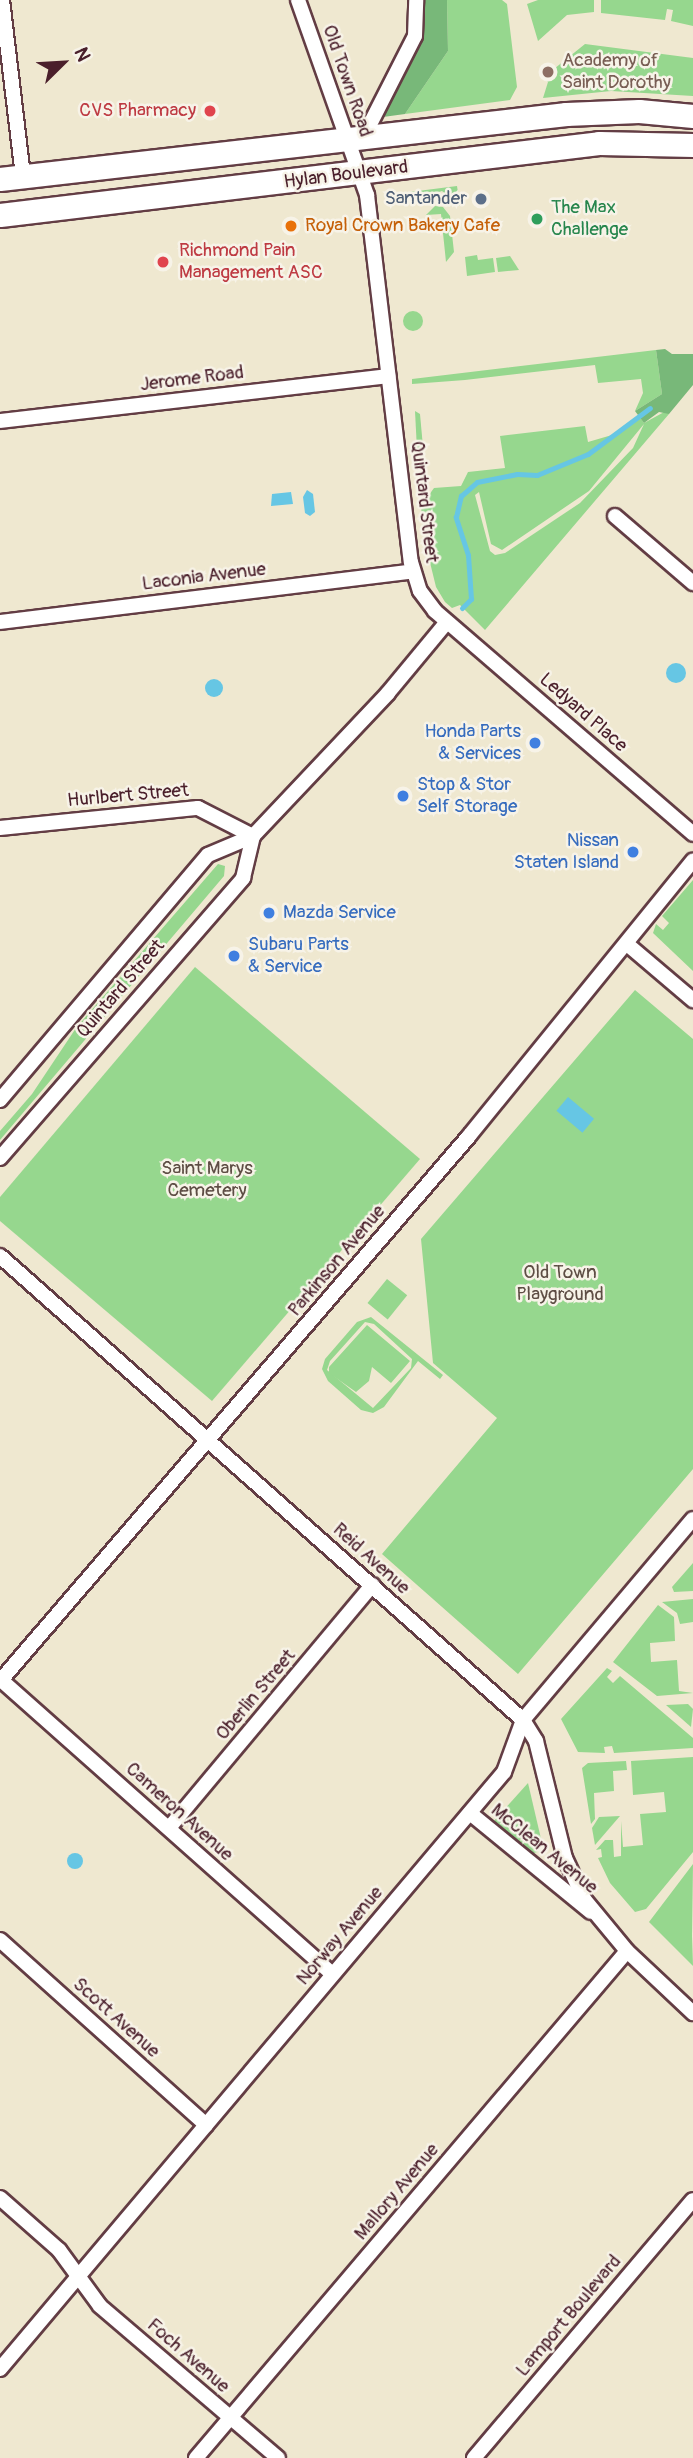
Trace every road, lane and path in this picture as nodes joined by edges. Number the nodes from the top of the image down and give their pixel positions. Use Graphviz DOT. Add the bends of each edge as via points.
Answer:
graph roads {
  1 [pos="2,0"];
  2 [pos="298,0"];
  3 [pos="416,0"];
  4 [pos="693,116"];
  5 [pos="355,139"];
  6 [pos="693,145"];
  7 [pos="360,173"];
  8 [pos="23,176"];
  9 [pos="0,179"];
  10 [pos="0,215"];
  11 [pos="388,376"];
  12 [pos="0,421"];
  13 [pos="615,516"];
  14 [pos="413,571"];
  15 [pos="693,583"];
  16 [pos="0,622"];
  17 [pos="447,622"];
  18 [pos="0,828"];
  19 [pos="693,834"];
  20 [pos="253,836"];
  21 [pos="693,860"];
  22 [pos="627,944"];
  23 [pos="693,1000"];
  24 [pos="0,1100"];
  25 [pos="0,1157"];
  26 [pos="0,1256"];
  27 [pos="209,1440"];
  28 [pos="693,1519"];
  29 [pos="372,1585"];
  30 [pos="1,1679"];
  31 [pos="523,1720"];
  32 [pos="470,1813"];
  33 [pos="169,1828"];
  34 [pos="594,1914"];
  35 [pos="0,1940"];
  36 [pos="627,1951"];
  37 [pos="332,1975"];
  38 [pos="693,2013"];
  39 [pos="206,2125"];
  40 [pos="0,2198"];
  41 [pos="693,2200"];
  42 [pos="79,2278"];
  43 [pos="0,2369"];
  44 [pos="230,2418"];
  45 [pos="196,2458"];
  46 [pos="278,2458"];
  47 [pos="474,2458"];
  1 -- 8 [label="street"];
  2 -- 5 [label="street, Old Town Road"];
  3 -- 5 [label="street" via="415,36"];
  4 -- 5 [label="main road, Hylan Boulevard" via="617,111 566,114"];
  5 -- 7 [label="street, Old Town Road"];
  5 -- 8 [label="main road, Hylan Boulevard"];
  6 -- 7 [label="main road, Hylan Boulevard" via="599,144"];
  7 -- 10 [label="main road, Hylan Boulevard"];
  7 -- 11 [label="street, Quintard Street" via="367,195"];
  8 -- 9 [label="main road, Hylan Boulevard"];
  11 -- 12 [label="street, Jerome Road"];
  11 -- 14 [label="street, Quintard Street"];
  13 -- 15 [label="street"];
  14 -- 16 [label="street, Laconia Avenue"];
  14 -- 17 [label="street, Quintard Street" via="430,606"];
  17 -- 19 [label="street, Ledyard Place"];
  17 -- 20 [label="street, Quintard Street" via="388,693"];
  18 -- 20 [label="street, Hurlbert Street" via="198,808"];
  20 -- 24 [label="street, Quintard Street" via="208,855"];
  20 -- 25 [label="street, Quintard Street" via="243,878"];
  21 -- 22 [label="street, Parkinson Avenue"];
  22 -- 23 [label="street"];
  22 -- 27 [label="street, Parkinson Avenue"];
  26 -- 27 [label="street, Reid Avenue"];
  27 -- 29 [label="street, Reid Avenue"];
  27 -- 30 [label="street, Parkinson Avenue"];
  28 -- 31 [label="street, Norway Avenue"];
  29 -- 31 [label="street, Reid Avenue"];
  29 -- 33 [label="street, Oberlin Street"];
  30 -- 33 [label="street, Cameron Avenue"];
  31 -- 32 [label="street, Norway Avenue" via="504,1772"];
  31 -- 34 [label="street, Reid Avenue" via="544,1766 565,1858"];
  32 -- 34 [label="street, McClean Avenue" via="570,1899"];
  32 -- 37 [label="street, Norway Avenue"];
  33 -- 37 [label="street, Cameron Avenue"];
  34 -- 36 [label="street, Reid Avenue"];
  35 -- 39 [label="street, Scott Avenue"];
  36 -- 38 [label="street"];
  36 -- 44 [label="street, Mallory Avenue"];
  37 -- 39 [label="street, Norway Avenue"];
  39 -- 42 [label="street, Norway Avenue"];
  40 -- 42 [label="street, Foch Avenue" via="59,2250"];
  41 -- 47 [label="street, Lamport Boulevard"];
  42 -- 43 [label="street, Norway Avenue"];
  42 -- 44 [label="street, Foch Avenue" via="100,2306"];
  44 -- 45 [label="street, Mallory Avenue"];
  44 -- 46 [label="street, Foch Avenue"];
}
